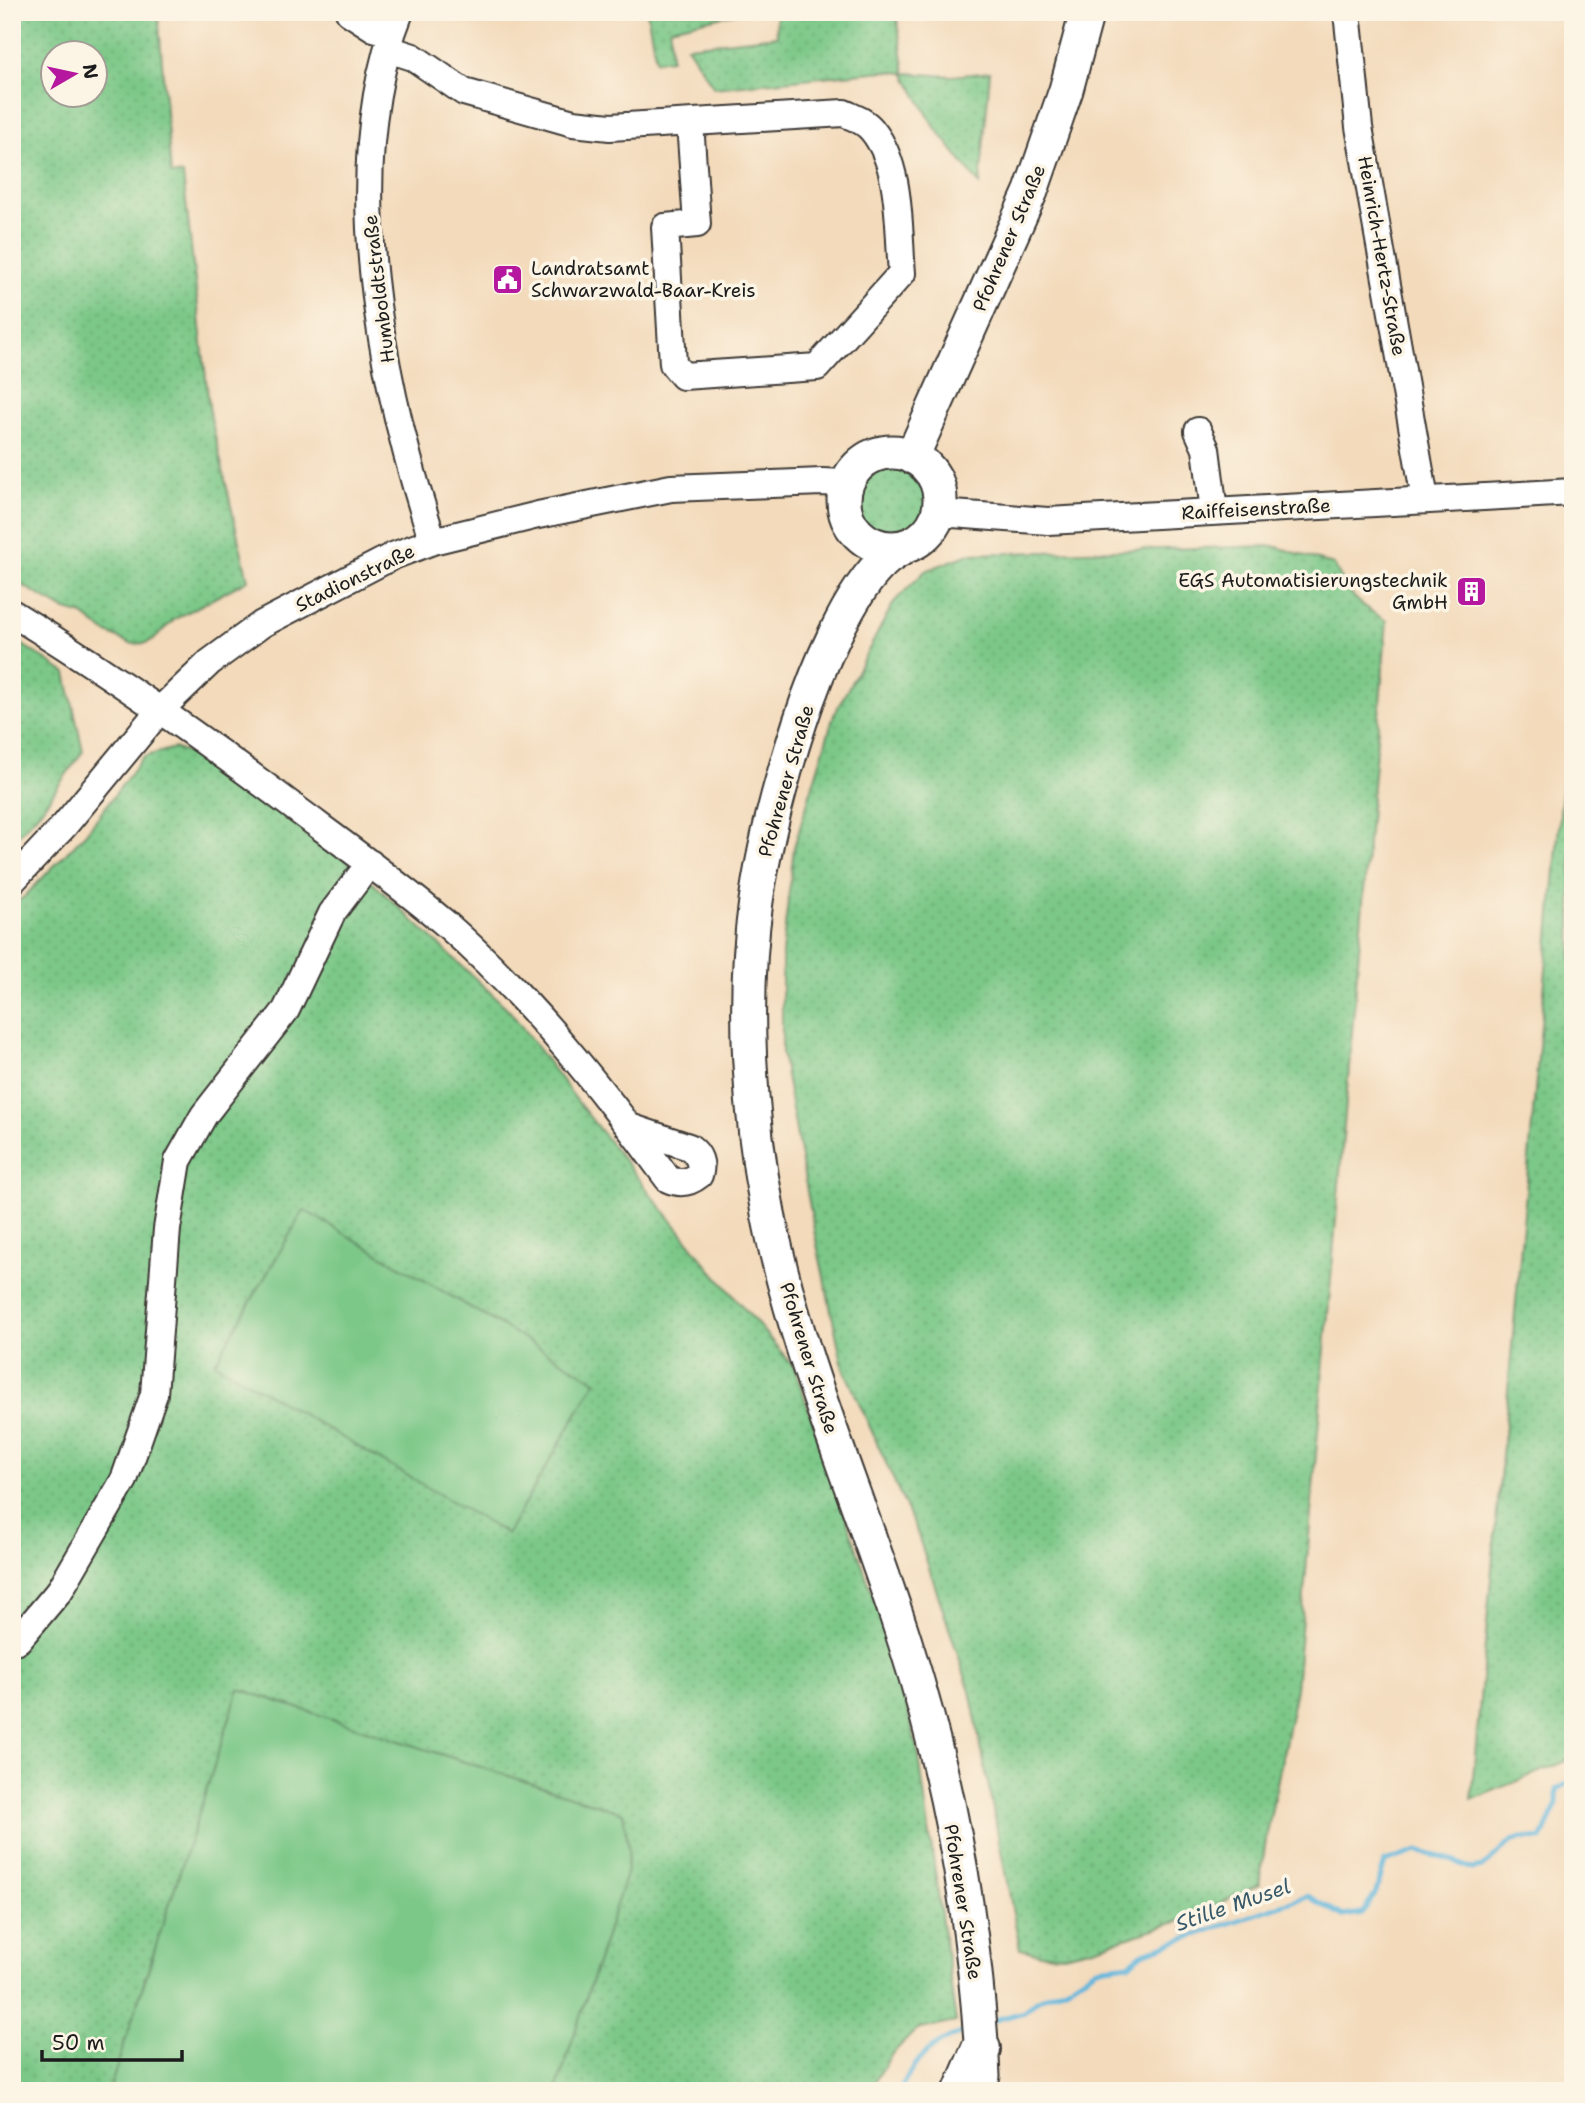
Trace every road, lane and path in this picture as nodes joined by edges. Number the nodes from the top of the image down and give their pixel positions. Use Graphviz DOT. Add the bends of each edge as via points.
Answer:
graph roads {
  1 [pos="349,12"];
  2 [pos="1087,12"];
  3 [pos="1347,12"];
  4 [pos="393,32"];
  5 [pos="690,123"];
  6 [pos="1198,431"];
  7 [pos="912,457"];
  8 [pos="847,483"];
  9 [pos="1573,492"];
  10 [pos="1425,499"];
  11 [pos="1214,511"];
  12 [pos="939,513"];
  13 [pos="852,528"];
  14 [pos="433,541"];
  15 [pos="906,546"];
  16 [pos="12,612"];
  17 [pos="842,621"];
  18 [pos="159,711"];
  19 [pos="370,863"];
  20 [pos="12,881"];
  21 [pos="630,1127"];
  22 [pos="12,1642"];
  23 [pos="981,2049"];
  24 [pos="963,2091"];
  25 [pos="983,2091"];
  1 -- 4 [label="street" via="374,28"];
  2 -- 7 [label="main road, Pfohrener Straße" via="1031,191"];
  3 -- 10 [label="street, Heinrich-Hertz-Straße" via="1359,127"];
  4 -- 5 [label="street" via="413,57 464,93 573,123 610,127"];
  4 -- 14 [label="street, Humboldtstraße" via="372,132 369,194 373,250 393,391 408,463"];
  5 -- 5 [label="street" via="844,113 872,130 883,149 893,172 902,273 817,366 683,376 673,364 666,227 697,223"];
  6 -- 11 [label="street" via="1206,449"];
  7 -- 8 [label="main road" via="897,452 874,456 855,469"];
  7 -- 12 [label="main road" via="934,478"];
  8 -- 13 [label="main road" via="843,499"];
  8 -- 14 [label="street, Stadionstraße" via="671,488"];
  9 -- 10 [label="street, Raiffeisenstraße"];
  10 -- 11 [label="street, Raiffeisenstraße"];
  11 -- 12 [label="street, Raiffeisenstraße" via="1048,521"];
  12 -- 15 [label="main road" via="922,538"];
  13 -- 15 [label="main road" via="876,546"];
  13 -- 17 [label="main road, Pfohrener Straße" via="854,547"];
  14 -- 18 [label="street, Stadionstraße" via="393,556 262,624 209,662"];
  15 -- 17 [label="main road, Pfohrener Straße" via="870,577"];
  16 -- 18 [label="street"];
  17 -- 23 [label="main road, Pfohrener Straße" via="795,737 764,856 752,957 754,1113 769,1215 795,1316 905,1640 930,1728 953,1829"];
  18 -- 19 [label="street" via="204,739"];
  18 -- 20 [label="street, Stadionstraße"];
  19 -- 21 [label="street" via="447,925 542,1020"];
  19 -- 22 [label="street" via="332,914 286,1010 204,1115 178,1161 167,1229 154,1394 124,1480 60,1590"];
  23 -- 24 [label="highway"];
  23 -- 25 [label="main road, Pfohrener Straße"];
}
